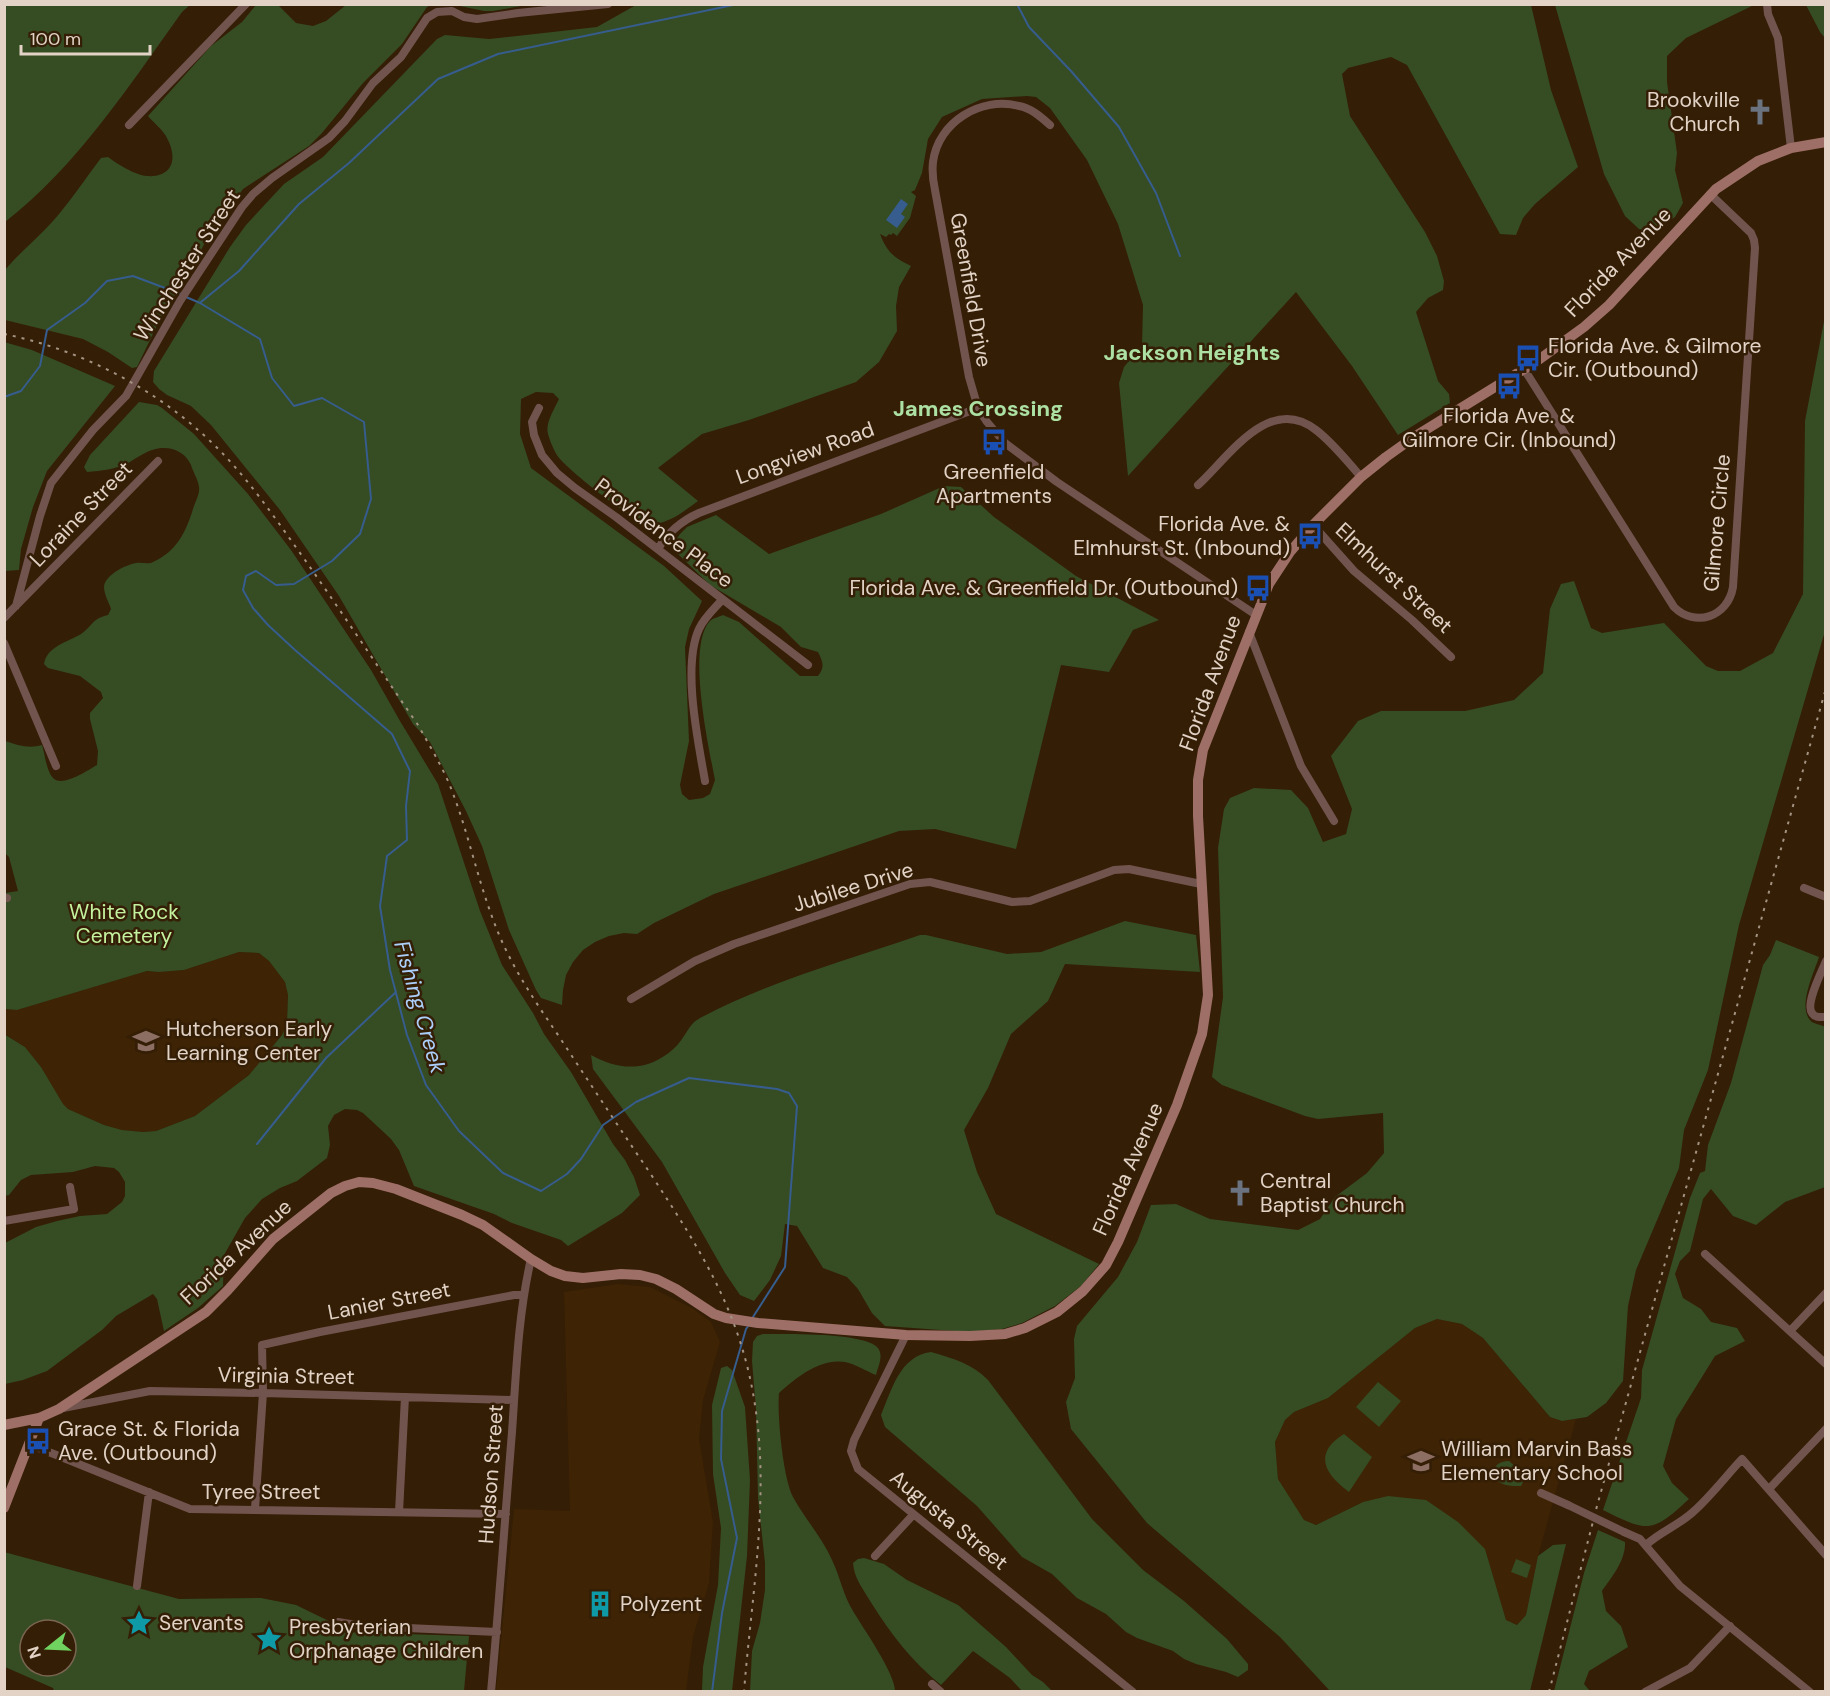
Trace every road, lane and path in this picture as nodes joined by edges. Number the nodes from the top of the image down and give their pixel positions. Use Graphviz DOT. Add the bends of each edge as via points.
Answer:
graph roads {
  1 [pos="246,4"];
  2 [pos="608,4"];
  3 [pos="1767,4"];
  4 [pos="129,125"];
  5 [pos="1050,125"];
  6 [pos="1826,142"];
  7 [pos="1791,148"];
  8 [pos="1710,194"];
  9 [pos="1524,369"];
  10 [pos="539,408"];
  11 [pos="978,408"];
  12 [pos="158,461"];
  13 [pos="1361,477"];
  14 [pos="1198,485"];
  15 [pos="1313,525"];
  16 [pos="658,549"];
  17 [pos="722,600"];
  18 [pos="16,606"];
  19 [pos="1256,615"];
  20 [pos="4,618"];
  21 [pos="1249,632"];
  22 [pos="4,643"];
  23 [pos="1451,657"];
  24 [pos="808,665"];
  25 [pos="56,766"];
  26 [pos="705,781"];
  27 [pos="1334,821"];
  28 [pos="1201,884"];
  29 [pos="1804,888"];
  30 [pos="1826,897"];
  31 [pos="1826,961"];
  32 [pos="631,999"];
  33 [pos="1826,1017"];
  34 [pos="70,1187"];
  35 [pos="4,1221"];
  36 [pos="1705,1254"];
  37 [pos="531,1259"];
  38 [pos="1826,1293"];
  39 [pos="524,1295"];
  40 [pos="1790,1331"];
  41 [pos="906,1335"];
  42 [pos="1826,1364"];
  43 [pos="263,1393"];
  44 [pos="405,1397"];
  45 [pos="514,1400"];
  46 [pos="59,1409"];
  47 [pos="39,1418"];
  48 [pos="4,1425"];
  49 [pos="1826,1429"];
  50 [pos="29,1444"];
  51 [pos="1769,1490"];
  52 [pos="149,1492"];
  53 [pos="1541,1493"];
  54 [pos="4,1508"];
  55 [pos="255,1509"];
  56 [pos="399,1512"];
  57 [pos="506,1514"];
  58 [pos="913,1515"];
  59 [pos="1646,1545"];
  60 [pos="1826,1555"];
  61 [pos="874,1556"];
  62 [pos="137,1586"];
  63 [pos="338,1622"];
  64 [pos="1730,1626"];
  65 [pos="497,1632"];
  66 [pos="932,1684"];
  67 [pos="491,1692"];
  68 [pos="941,1692"];
  69 [pos="1133,1692"];
  70 [pos="1645,1692"];
  71 [pos="1810,1692"];
  1 -- 4 [label="street"];
  2 -- 18 [label="street, Winchester Street" via="477,19 452,11 437,12 427,18 401,57 373,83 329,138 253,194 180,300 126,396 51,483"];
  3 -- 7 [label="street" via="1778,38"];
  5 -- 11 [label="street, Greenfield Drive" via="1037,113 1019,106 986,105 965,113 953,123 935,153 935,190"];
  6 -- 7 [label="main road, Florida Avenue"];
  7 -- 8 [label="main road, Florida Avenue" via="1758,161"];
  8 -- 9 [label="main road, Florida Avenue" via="1609,304 1575,334"];
  8 -- 9 [label="street, Gilmore Circle" via="1751,233 1755,248 1733,587 1730,599 1719,612 1708,618 1696,618 1674,607"];
  9 -- 13 [label="main road, Florida Avenue" via="1414,437"];
  10 -- 16 [label="street, Providence Place" via="532,422 534,435 551,466 574,488"];
  11 -- 16 [label="street, Longview Road" via="699,513 669,532"];
  11 -- 19 [label="street, Greenfield Drive" via="1005,443 1019,454"];
  12 -- 18 [label="street, Loraine Street"];
  13 -- 14 [label="street" via="1316,430 1302,422 1279,420 1250,434"];
  13 -- 15 [label="main road, Florida Avenue"];
  15 -- 19 [label="main road, Florida Avenue" via="1269,584"];
  15 -- 23 [label="street, Elmhurst Street" via="1354,571"];
  16 -- 17 [label="street, Providence Place"];
  17 -- 24 [label="street, Providence Place"];
  17 -- 26 [label="street" via="704,619 693,651 694,716"];
  18 -- 20 [label="street, Loraine Street"];
  19 -- 21 [label="main road, Florida Avenue"];
  21 -- 27 [label="street" via="1301,766"];
  21 -- 28 [label="main road, Florida Avenue" via="1203,750 1198,780"];
  22 -- 25 [label="street"];
  28 -- 32 [label="street, Jubilee Drive" via="1129,869 1114,870 1030,901 1012,902 930,882 910,884 734,944 695,961"];
  28 -- 41 [label="main road, Florida Avenue" via="1208,995 1202,1034 1177,1105 1106,1265 1057,1312 1025,1328 1005,1334"];
  29 -- 30 [label="street"];
  31 -- 33 [label="street" via="1810,999 1812,1014"];
  34 -- 35 [label="street" via="74,1209"];
  36 -- 40 [label="street"];
  37 -- 39 [label="street, Hudson Street"];
  37 -- 41 [label="main road, Florida Avenue" via="565,1276 630,1274 656,1279 726,1318"];
  37 -- 46 [label="main road, Florida Avenue" via="462,1215 384,1186 352,1183 331,1193 273,1239 206,1312"];
  38 -- 40 [label="street"];
  39 -- 43 [label="street, Lanier Street" via="262,1345"];
  39 -- 45 [label="street, Hudson Street"];
  40 -- 42 [label="street"];
  41 -- 58 [label="street, Augusta Street" via="851,1451 858,1469"];
  43 -- 44 [label="street, Virginia Street"];
  43 -- 46 [label="street, Virginia Street" via="150,1391"];
  43 -- 55 [label="street"];
  44 -- 45 [label="street, Virginia Street"];
  44 -- 56 [label="street"];
  45 -- 57 [label="street, Hudson Street"];
  46 -- 47 [label="main road, Florida Avenue"];
  47 -- 48 [label="main road, Florida Avenue"];
  47 -- 50 [label="main road"];
  49 -- 51 [label="street"];
  50 -- 52 [label="street, Tyree Street"];
  50 -- 54 [label="main road"];
  51 -- 59 [label="street" via="1742,1459 1693,1512"];
  51 -- 60 [label="street"];
  52 -- 55 [label="street, Tyree Street" via="190,1509"];
  52 -- 62 [label="street"];
  53 -- 59 [label="street, bridge"];
  55 -- 56 [label="street, Tyree Street"];
  56 -- 57 [label="street, Tyree Street"];
  57 -- 65 [label="street, Hudson Street"];
  58 -- 61 [label="street"];
  58 -- 69 [label="street, Augusta Street"];
  59 -- 64 [label="street" via="1680,1586"];
  63 -- 65 [label="street"];
  64 -- 70 [label="street" via="1690,1668"];
  64 -- 71 [label="street"];
  65 -- 67 [label="street, Hudson Street"];
  66 -- 68 [label="street"];
}
